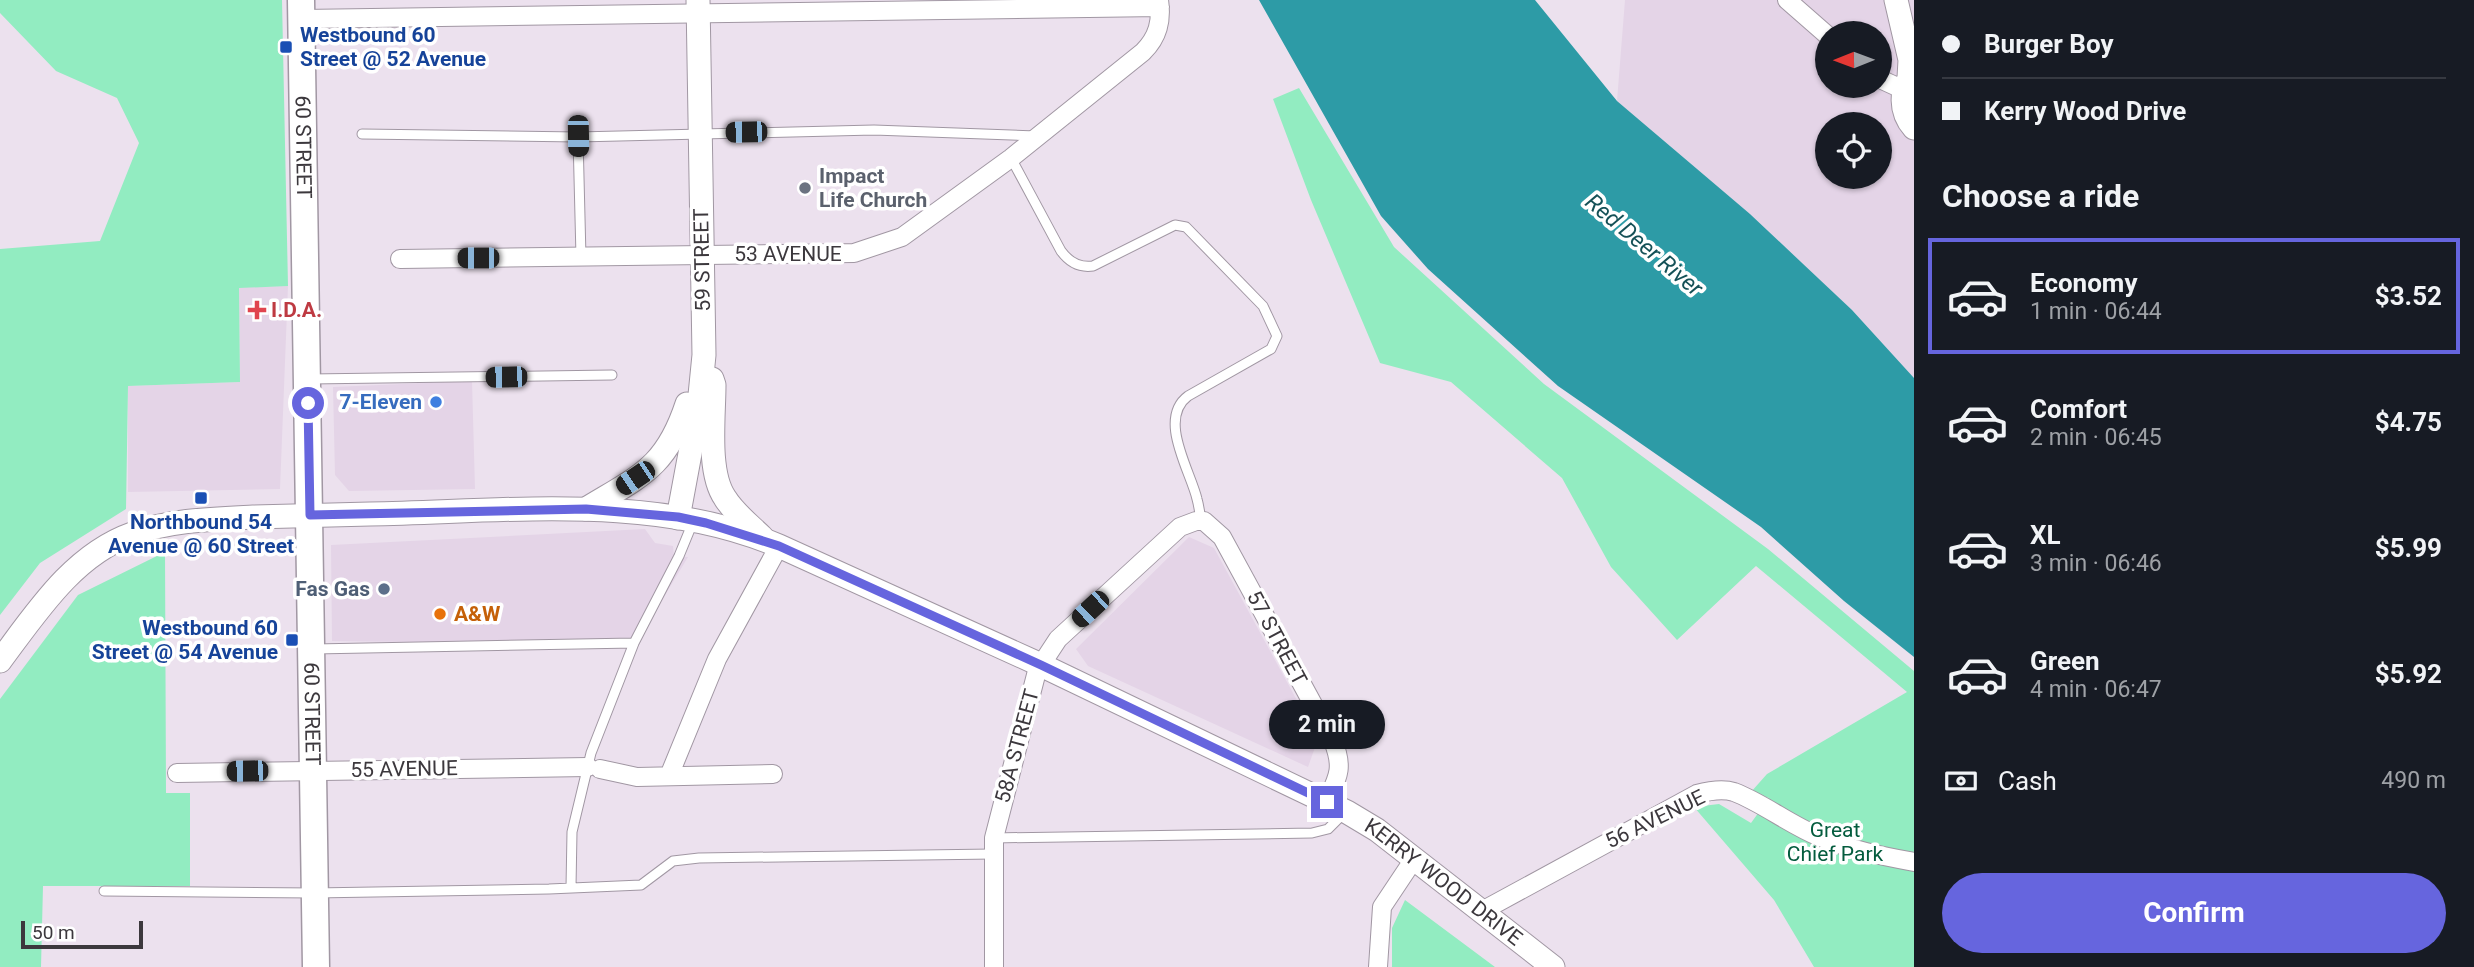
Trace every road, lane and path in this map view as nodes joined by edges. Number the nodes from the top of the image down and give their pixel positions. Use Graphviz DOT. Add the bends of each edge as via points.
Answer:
graph roads {
  1 [pos="1787,0"];
  2 [pos="1896,0"];
  3 [pos="1159,3"];
  4 [pos="989,4"];
  5 [pos="698,7"];
  6 [pos="302,9"];
  7 [pos="1815,24"];
  8 [pos="1909,80"];
  9 [pos="1914,128"];
  10 [pos="700,133"];
  11 [pos="362,134"];
  12 [pos="578,136"];
  13 [pos="1038,136"];
  14 [pos="1011,158"];
  15 [pos="701,255"];
  16 [pos="580,257"];
  17 [pos="400,259"];
  18 [pos="704,355"];
  19 [pos="612,375"];
  20 [pos="307,379"];
  21 [pos="586,509"];
  22 [pos="310,515"];
  23 [pos="686,519"];
  24 [pos="1202,521"];
  25 [pos="772,543"];
  26 [pos="634,643"];
  27 [pos="312,649"];
  28 [pos="0,661"];
  29 [pos="1041,665"];
  30 [pos="594,768"];
  31 [pos="313,771"];
  32 [pos="177,773"];
  33 [pos="773,774"];
  34 [pos="669,776"];
  35 [pos="1336,806"];
  36 [pos="993,846"];
  37 [pos="1414,859"];
  38 [pos="1914,862"];
  39 [pos="571,887"];
  40 [pos="104,891"];
  41 [pos="314,893"];
  42 [pos="1482,911"];
  43 [pos="316,967"];
  44 [pos="994,967"];
  45 [pos="1378,967"];
  46 [pos="1553,967"];
  1 -- 7 [label="street"];
  2 -- 8 [label="street" via="1910,60"];
  3 -- 4 [label="street"];
  3 -- 13 [label="street, 53 AVENUE" via="1158,32 1150,46"];
  4 -- 5 [label="street"];
  5 -- 6 [label="street"];
  5 -- 10 [label="street, 59 STREET"];
  6 -- 20 [label="main road, 60 STREET"];
  8 -- 9 [label="street" via="1902,102"];
  10 -- 12 [label="lane"];
  10 -- 13 [label="lane" via="874,130"];
  10 -- 15 [label="street, 59 STREET"];
  11 -- 12 [label="lane"];
  12 -- 16 [label="lane"];
  13 -- 14 [label="street, 53 AVENUE"];
  14 -- 15 [label="street, 53 AVENUE" via="902,237 854,254"];
  14 -- 24 [label="lane" via="1069,260 1081,267 1093,266 1175,225 1186,227 1263,306 1271,320 1277,336 1271,349 1188,396 1178,410 1177,443"];
  15 -- 16 [label="street, 53 AVENUE"];
  15 -- 18 [label="street, 59 STREET"];
  16 -- 17 [label="street, 53 AVENUE"];
  18 -- 21 [label="street" via="679,430 660,459"];
  18 -- 23 [label="street, 59 STREET"];
  18 -- 25 [label="street" via="715,386 718,485 729,505"];
  19 -- 20 [label="lane"];
  20 -- 22 [label="main road, 60 STREET"];
  21 -- 22 [label="street, KERRY WOOD DRIVE"];
  21 -- 23 [label="street, KERRY WOOD DRIVE"];
  22 -- 27 [label="main road, 60 STREET"];
  22 -- 28 [label="street, KERRY WOOD DRIVE" via="190,521 131,534 68,576"];
  23 -- 25 [label="street, KERRY WOOD DRIVE"];
  23 -- 26 [label="lane" via="679,556"];
  24 -- 29 [label="street, 58A STREET" via="1187,523 1173,533 1058,639"];
  24 -- 35 [label="street, 57 STREET" via="1216,530 1228,547 1333,741 1340,767"];
  25 -- 29 [label="street, KERRY WOOD DRIVE"];
  25 -- 34 [label="street"];
  26 -- 27 [label="lane"];
  26 -- 30 [label="lane"];
  27 -- 31 [label="main road, 60 STREET"];
  29 -- 35 [label="street, KERRY WOOD DRIVE"];
  29 -- 36 [label="street, 58A STREET"];
  30 -- 31 [label="street, 55 AVENUE"];
  30 -- 34 [label="street, 55 AVENUE" via="628,776"];
  30 -- 39 [label="lane" via="572,832"];
  31 -- 32 [label="street, 55 AVENUE"];
  31 -- 41 [label="main road, 60 STREET"];
  33 -- 34 [label="street, 55 AVENUE"];
  35 -- 36 [label="lane" via="1328,829 1312,833"];
  35 -- 37 [label="street, KERRY WOOD DRIVE"];
  36 -- 39 [label="lane" via="673,860 641,885"];
  36 -- 44 [label="street, 58A STREET"];
  37 -- 42 [label="street, KERRY WOOD DRIVE"];
  37 -- 45 [label="street" via="1382,907"];
  38 -- 42 [label="street, 56 AVENUE" via="1841,845 1733,792 1713,791 1697,794"];
  39 -- 41 [label="lane"];
  40 -- 41 [label="lane"];
  41 -- 43 [label="main road, 60 STREET"];
  42 -- 46 [label="street, KERRY WOOD DRIVE"];
}
